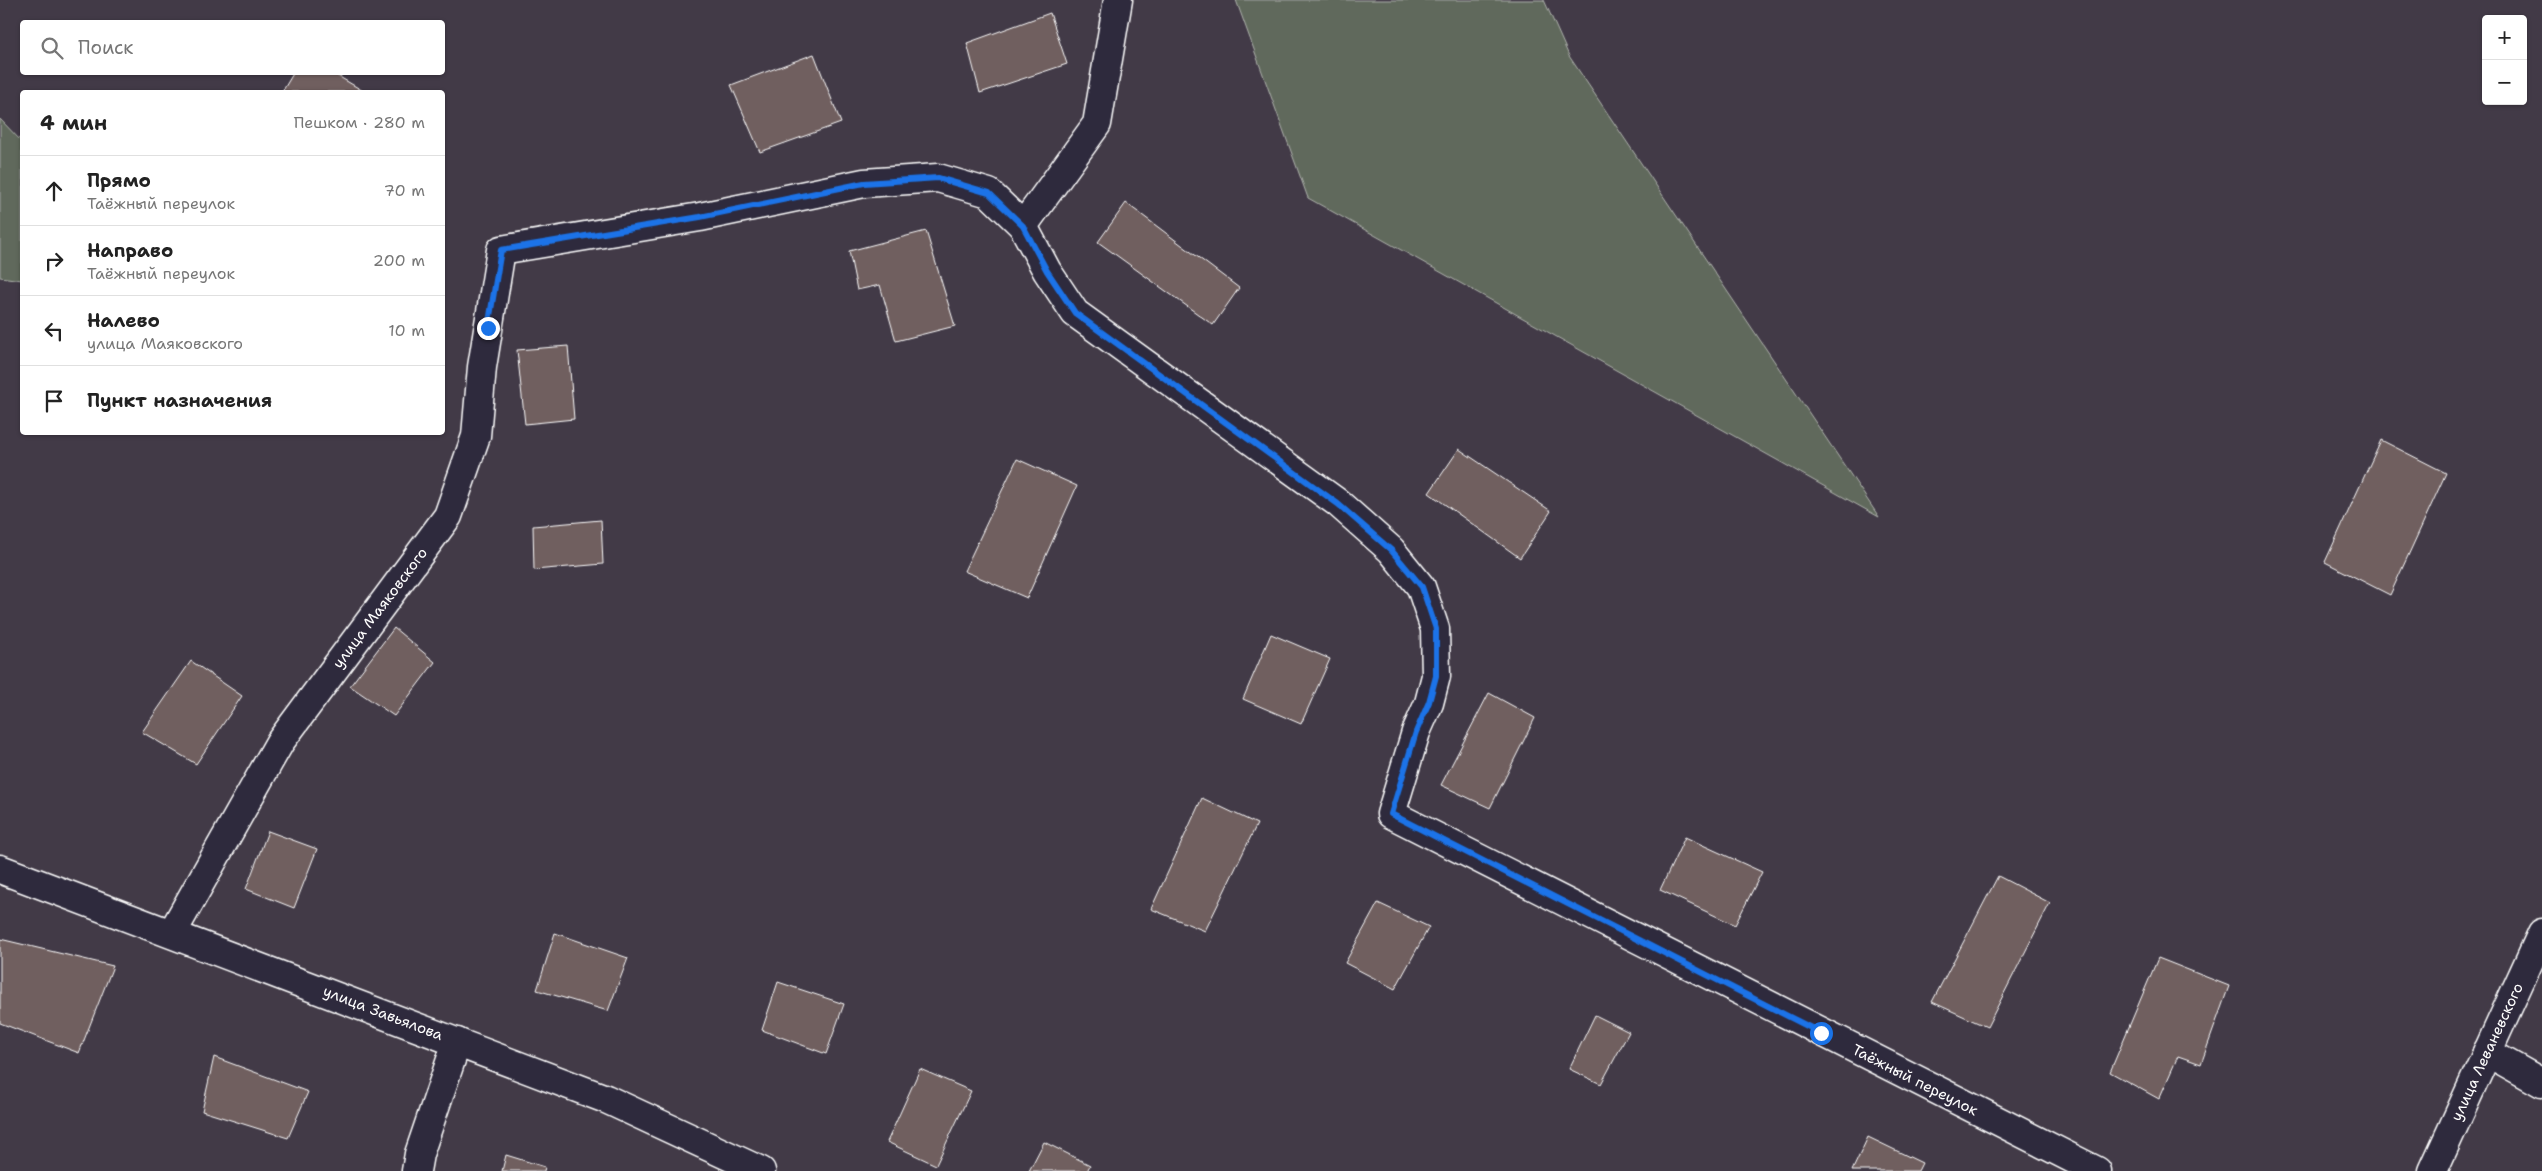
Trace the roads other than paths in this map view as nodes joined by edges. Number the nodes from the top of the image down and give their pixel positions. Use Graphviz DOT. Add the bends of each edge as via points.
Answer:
graph roads {
  1 [pos="1118,0"];
  2 [pos="1023,226"];
  3 [pos="501,250"];
  4 [pos="0,869"];
  5 [pos="172,932"];
  6 [pos="2542,932"];
  7 [pos="457,1042"];
  8 [pos="2487,1052"];
  9 [pos="2542,1083"];
  10 [pos="416,1171"];
  11 [pos="761,1171"];
  12 [pos="2097,1171"];
  13 [pos="2433,1171"];
  1 -- 2 [label="street" via="1097,124"];
  2 -- 3 [label="street, Таёжный переулок" via="989,193 938,178 864,183 700,217"];
  2 -- 12 [label="street, Таёжный переулок" via="1075,313 1338,504 1391,550 1422,587 1436,629 1436,676 1391,814"];
  3 -- 5 [label="street, улица Маяковского" via="482,367 476,436 448,516 280,742"];
  4 -- 5 [label="street, улица Завьялова"];
  5 -- 7 [label="street, улица Завьялова"];
  6 -- 8 [label="street, улица Леваневского"];
  7 -- 10 [label="street"];
  7 -- 11 [label="street, улица Завьялова" via="606,1098"];
  8 -- 9 [label="street"];
  8 -- 13 [label="street, улица Леваневского"];
}
